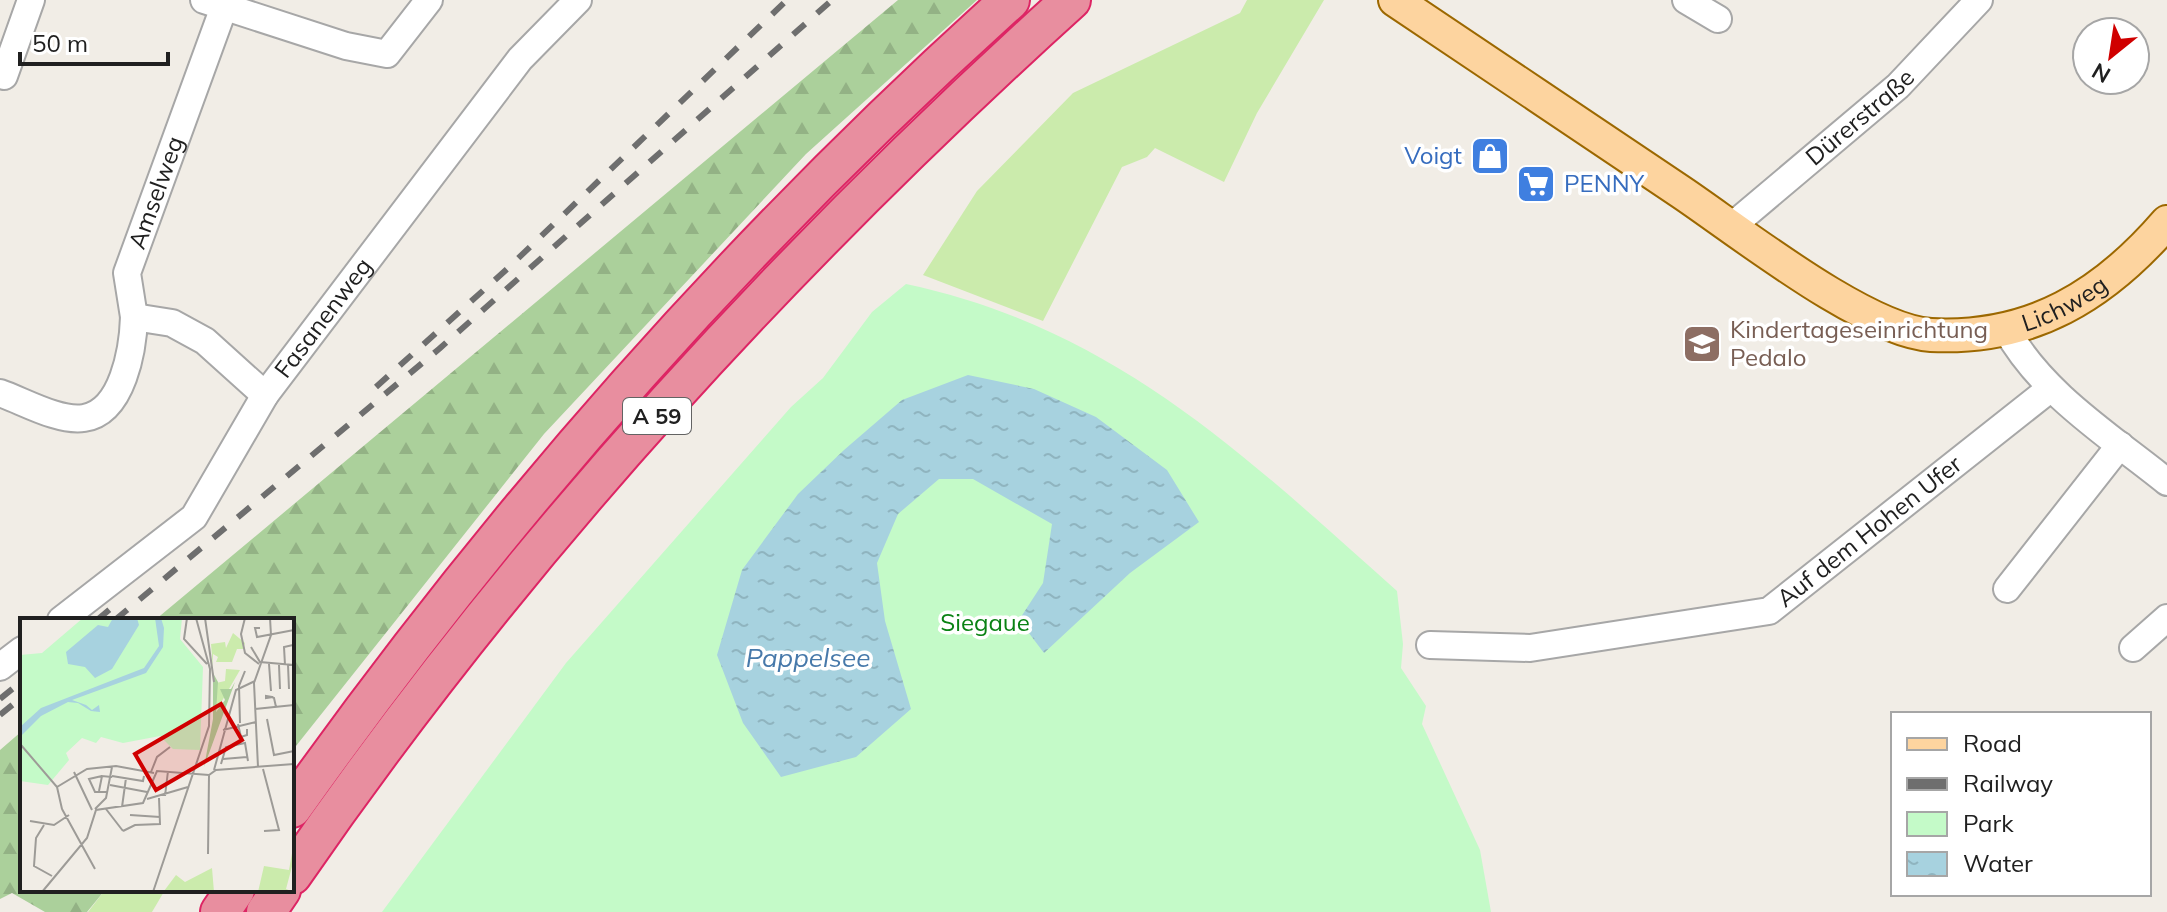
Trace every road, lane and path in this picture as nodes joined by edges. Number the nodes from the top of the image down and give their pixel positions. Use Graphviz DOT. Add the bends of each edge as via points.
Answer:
graph roads {
  1 [pos="429,0"];
  2 [pos="578,0"];
  3 [pos="1010,0"];
  4 [pos="1071,0"];
  5 [pos="1395,0"];
  6 [pos="1686,0"];
  7 [pos="1979,0"];
  8 [pos="30,2"];
  9 [pos="214,4"];
  10 [pos="1718,19"];
  11 [pos="1,79"];
  12 [pos="2167,222"];
  13 [pos="1732,226"];
  14 [pos="134,317"];
  15 [pos="2006,329"];
  16 [pos="2051,388"];
  17 [pos="0,393"];
  18 [pos="265,395"];
  19 [pos="2120,445"];
  20 [pos="2167,482"];
  21 [pos="2007,589"];
  22 [pos="64,618"];
  23 [pos="2167,618"];
  24 [pos="1430,645"];
  25 [pos="2133,648"];
  26 [pos="20,652"];
  27 [pos="0,667"];
  28 [pos="294,805"];
  29 [pos="294,872"];
  30 [pos="234,892"];
  31 [pos="280,892"];
  32 [pos="220,912"];
  33 [pos="266,912"];
  1 -- 9 [label="street" via="387,54"];
  2 -- 18 [label="street, Fasanenweg" via="520,59"];
  3 -- 28 [label="highway, A 59" via="826,174 566,453 444,603"];
  4 -- 29 [label="highway, A 59" via="854,206 612,465 474,629"];
  5 -- 13 [label="main road"];
  6 -- 10 [label="street"];
  7 -- 13 [label="street, Dürerstraße" via="1898,86"];
  8 -- 11 [label="street"];
  9 -- 14 [label="street, Amselweg" via="201,69 127,273"];
  12 -- 15 [label="main road, Lichweg" via="2107,283 2057,311"];
  13 -- 15 [label="main road" via="1878,320 1930,335"];
  14 -- 17 [label="street, Amselweg" via="123,374 113,400 102,411 83,419"];
  14 -- 18 [label="street" via="172,323 205,341"];
  15 -- 16 [label="street, Lichweg" via="2023,359"];
  16 -- 19 [label="street, Lichweg"];
  16 -- 24 [label="street, Auf dem Hohen Ufer" via="1769,611 1530,648"];
  18 -- 22 [label="street, Fasanenweg" via="194,517"];
  19 -- 20 [label="street, Lichweg"];
  19 -- 21 [label="street"];
  23 -- 25 [label="street"];
  26 -- 27 [label="street"];
  30 -- 32 [label="highway"];
  31 -- 33 [label="highway"];
}
